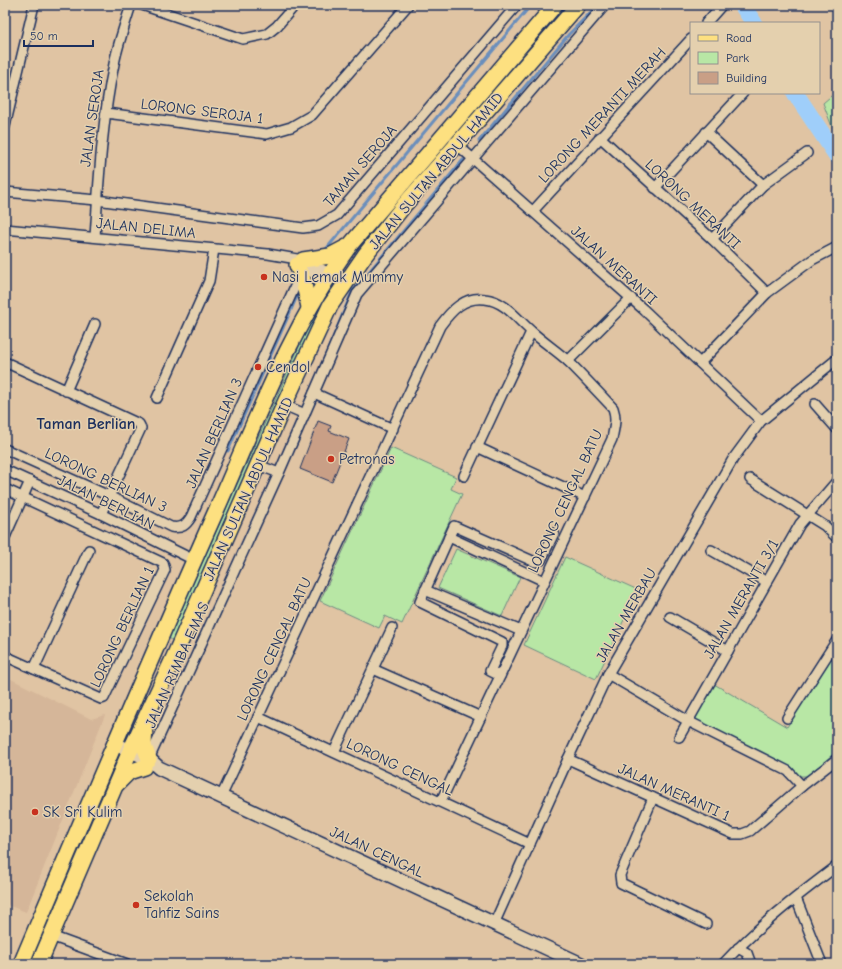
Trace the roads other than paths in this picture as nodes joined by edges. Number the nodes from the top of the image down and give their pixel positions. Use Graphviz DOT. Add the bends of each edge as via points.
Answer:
graph roads {
  1 [pos="34,5"];
  2 [pos="131,5"];
  3 [pos="142,5"];
  4 [pos="295,5"];
  5 [pos="408,5"];
  6 [pos="517,5"];
  7 [pos="555,5"];
  8 [pos="578,5"];
  9 [pos="605,5"];
  10 [pos="722,5"];
  11 [pos="707,22"];
  12 [pos="690,40"];
  13 [pos="742,94"];
  14 [pos="7,104"];
  15 [pos="106,113"];
  16 [pos="5,126"];
  17 [pos="706,132"];
  18 [pos="443,134"];
  19 [pos="600,137"];
  20 [pos="457,144"];
  21 [pos="807,153"];
  22 [pos="473,158"];
  23 [pos="764,184"];
  24 [pos="655,188"];
  25 [pos="5,192"];
  26 [pos="97,200"];
  27 [pos="533,211"];
  28 [pos="5,229"];
  29 [pos="95,237"];
  30 [pos="712,239"];
  31 [pos="350,245"];
  32 [pos="837,247"];
  33 [pos="214,249"];
  34 [pos="365,255"];
  35 [pos="296,264"];
  36 [pos="329,276"];
  37 [pos="766,293"];
  38 [pos="630,298"];
  39 [pos="330,306"];
  40 [pos="309,307"];
  41 [pos="95,324"];
  42 [pos="531,332"];
  43 [pos="837,359"];
  44 [pos="568,361"];
  45 [pos="5,362"];
  46 [pos="700,363"];
  47 [pos="66,391"];
  48 [pos="314,393"];
  49 [pos="157,398"];
  50 [pos="815,404"];
  51 [pos="284,405"];
  52 [pos="305,414"];
  53 [pos="761,421"];
  54 [pos="393,429"];
  55 [pos="837,429"];
  56 [pos="477,447"];
  57 [pos="5,449"];
  58 [pos="258,465"];
  59 [pos="5,470"];
  60 [pos="279,473"];
  61 [pos="464,476"];
  62 [pos="750,479"];
  63 [pos="30,481"];
  64 [pos="837,481"];
  65 [pos="5,489"];
  66 [pos="109,496"];
  67 [pos="23,497"];
  68 [pos="585,497"];
  69 [pos="102,514"];
  70 [pos="806,515"];
  71 [pos="191,517"];
  72 [pos="554,533"];
  73 [pos="5,537"];
  74 [pos="449,537"];
  75 [pos="837,538"];
  76 [pos="89,550"];
  77 [pos="711,550"];
  78 [pos="194,560"];
  79 [pos="544,581"];
  80 [pos="767,582"];
  81 [pos="425,590"];
  82 [pos="670,617"];
  83 [pos="392,628"];
  84 [pos="521,631"];
  85 [pos="837,640"];
  86 [pos="728,652"];
  87 [pos="5,656"];
  88 [pos="34,669"];
  89 [pos="373,669"];
  90 [pos="608,674"];
  91 [pos="500,676"];
  92 [pos="258,717"];
  93 [pos="481,717"];
  94 [pos="145,718"];
  95 [pos="787,718"];
  96 [pos="688,720"];
  97 [pos="679,737"];
  98 [pos="113,749"];
  99 [pos="334,752"];
  100 [pos="128,755"];
  101 [pos="568,759"];
  102 [pos="837,759"];
  103 [pos="151,765"];
  104 [pos="802,786"];
  105 [pos="114,787"];
  106 [pos="221,797"];
  107 [pos="653,798"];
  108 [pos="440,801"];
  109 [pos="530,844"];
  110 [pos="837,866"];
  111 [pos="796,898"];
  112 [pos="494,924"];
  113 [pos="706,924"];
  114 [pos="51,936"];
  115 [pos="738,948"];
  116 [pos="21,964"];
  117 [pos="39,964"];
  118 [pos="127,964"];
  119 [pos="581,964"];
  120 [pos="723,964"];
  121 [pos="751,964"];
  122 [pos="822,964"];
  1 -- 14 [label="street"];
  2 -- 15 [label="street, JALAN SEROJA" via="114,62"];
  3 -- 4 [label="street" via="243,39 266,34 278,26"];
  5 -- 15 [label="street, LORONG SEROJA 1" via="312,115 304,122 291,127 267,134"];
  6 -- 26 [label="street, TAMAN SEROJA" via="337,215 318,226 303,228"];
  7 -- 18 [label="main road, JALAN SULTAN ABDUL HAMID"];
  8 -- 20 [label="main road, JALAN SULTAN ABDUL HAMID"];
  9 -- 22 [label="street, JALAN RIMBA EMAS"];
  10 -- 11 [label="street"];
  12 -- 19 [label="street, LORONG MERANTI MERAH"];
  13 -- 17 [label="street"];
  14 -- 16 [label="street"];
  15 -- 26 [label="street, JALAN SEROJA"];
  17 -- 23 [label="street"];
  17 -- 24 [label="street"];
  18 -- 20 [label="street, JALAN MERANTI"];
  18 -- 31 [label="main road, JALAN SULTAN ABDUL HAMID"];
  19 -- 24 [label="street, LORONG MERANTI"];
  19 -- 27 [label="street, LORONG MERANTI MERAH"];
  20 -- 22 [label="street, JALAN MERANTI"];
  20 -- 34 [label="main road, JALAN SULTAN ABDUL HAMID"];
  21 -- 23 [label="street"];
  22 -- 27 [label="street, JALAN MERANTI"];
  22 -- 48 [label="street, JALAN RIMBA EMAS" via="357,294"];
  23 -- 30 [label="street"];
  24 -- 30 [label="street, LORONG MERANTI"];
  25 -- 26 [label="street, TAMAN SEROJA"];
  26 -- 29 [label="street, JALAN SEROJA"];
  27 -- 38 [label="street, JALAN MERANTI"];
  28 -- 29 [label="street, JALAN DELIMA"];
  29 -- 33 [label="street, JALAN DELIMA"];
  30 -- 37 [label="street, LORONG MERANTI"];
  31 -- 35 [label="main road" via="330,256"];
  31 -- 36 [label="main road, JALAN SULTAN ABDUL HAMID"];
  32 -- 37 [label="street" via="812,260"];
  33 -- 35 [label="street, JALAN DELIMA" via="268,254"];
  33 -- 49 [label="street" via="209,281"];
  34 -- 36 [label="main road" via="356,257 345,270"];
  34 -- 39 [label="main road, JALAN SULTAN ABDUL HAMID"];
  35 -- 36 [label="street, JALAN DELIMA"];
  35 -- 40 [label="main road"];
  35 -- 71 [label="street, JALAN BERLIAN 3"];
  36 -- 39 [label="main road"];
  36 -- 40 [label="main road, JALAN SULTAN ABDUL HAMID"];
  37 -- 46 [label="street"];
  38 -- 44 [label="street"];
  38 -- 46 [label="street, JALAN MERANTI"];
  39 -- 51 [label="main road, JALAN SULTAN ABDUL HAMID"];
  40 -- 78 [label="main road, JALAN SULTAN ABDUL HAMID"];
  41 -- 47 [label="street"];
  42 -- 44 [label="street, LORONG CENGAL BATU"];
  42 -- 54 [label="street, LORONG CENGAL BATU" via="497,302 484,298 460,304 449,313 440,326"];
  42 -- 56 [label="street"];
  43 -- 53 [label="street, JALAN MERBAU"];
  44 -- 68 [label="street, LORONG CENGAL BATU" via="614,408 616,415 612,439"];
  45 -- 47 [label="street"];
  46 -- 53 [label="street, JALAN MERANTI"];
  47 -- 66 [label="street" via="134,420 141,428"];
  48 -- 52 [label="street, JALAN RIMBA EMAS"];
  48 -- 54 [label="street"];
  50 -- 55 [label="street"];
  51 -- 52 [label="street"];
  51 -- 58 [label="main road, JALAN SULTAN ABDUL HAMID"];
  52 -- 60 [label="street, JALAN RIMBA EMAS"];
  53 -- 90 [label="street, JALAN MERBAU" via="733,459"];
  54 -- 92 [label="street, LORONG CENGAL BATU"];
  56 -- 61 [label="street"];
  56 -- 68 [label="street"];
  57 -- 66 [label="street, LORONG BERLIAN 3"];
  58 -- 60 [label="street"];
  58 -- 94 [label="main road, JALAN SULTAN ABDUL HAMID"];
  59 -- 63 [label="street, JALAN BERLIAN"];
  60 -- 103 [label="street, JALAN RIMBA EMAS"];
  62 -- 70 [label="street"];
  63 -- 67 [label="street"];
  63 -- 69 [label="street, JALAN BERLIAN"];
  64 -- 70 [label="street, JALAN MERANTI 3/1"];
  65 -- 67 [label="street"];
  66 -- 69 [label="street"];
  66 -- 71 [label="street, LORONG BERLIAN 3" via="171,527 184,526"];
  67 -- 73 [label="street"];
  67 -- 88 [label="street, LORONG BERLIAN 1" via="165,566 106,697 101,699"];
  68 -- 79 [label="street, LORONG CENGAL BATU"];
  69 -- 78 [label="street, JALAN BERLIAN"];
  70 -- 75 [label="street" via="825,526"];
  70 -- 80 [label="street, JALAN MERANTI 3/1"];
  72 -- 74 [label="street" via="541,560 535,562 454,526"];
  74 -- 79 [label="street"];
  74 -- 81 [label="street"];
  76 -- 88 [label="street"];
  77 -- 80 [label="street"];
  78 -- 98 [label="main road, JALAN SULTAN ABDUL HAMID"];
  79 -- 84 [label="street, LORONG CENGAL BATU"];
  80 -- 86 [label="street, JALAN MERANTI 3/1"];
  81 -- 84 [label="street"];
  81 -- 91 [label="street" via="420,602 502,642 490,671"];
  82 -- 86 [label="street"];
  83 -- 89 [label="street"];
  84 -- 91 [label="street, LORONG CENGAL BATU"];
  85 -- 95 [label="street"];
  86 -- 96 [label="street, JALAN MERANTI 3/1"];
  87 -- 88 [label="street"];
  89 -- 93 [label="street"];
  89 -- 99 [label="street"];
  90 -- 96 [label="street"];
  90 -- 101 [label="street, JALAN MERBAU"];
  91 -- 93 [label="street, LORONG CENGAL BATU"];
  92 -- 99 [label="street, LORONG CENGAL"];
  92 -- 106 [label="street, LORONG CENGAL BATU"];
  93 -- 108 [label="street, LORONG CENGAL BATU"];
  94 -- 100 [label="main road, JALAN SULTAN ABDUL HAMID"];
  94 -- 103 [label="main road" via="144,746"];
  96 -- 97 [label="street, JALAN MERANTI 3/1"];
  96 -- 104 [label="street" via="788,771"];
  98 -- 100 [label="street, JALAN CENGAL"];
  98 -- 116 [label="main road, JALAN SULTAN ABDUL HAMID"];
  99 -- 108 [label="street, LORONG CENGAL"];
  100 -- 103 [label="street, JALAN CENGAL"];
  100 -- 105 [label="main road, JALAN SULTAN ABDUL HAMID"];
  101 -- 107 [label="street, JALAN MERANTI 1"];
  101 -- 109 [label="street, JALAN MERBAU"];
  102 -- 104 [label="street, JALAN MERANTI 1"];
  103 -- 105 [label="main road" via="129,772"];
  103 -- 106 [label="street, JALAN CENGAL"];
  104 -- 107 [label="street, JALAN MERANTI 1" via="750,831 742,834 732,834"];
  105 -- 114 [label="main road, JALAN SULTAN ABDUL HAMID"];
  106 -- 112 [label="street, JALAN CENGAL"];
  107 -- 113 [label="street" via="620,875 622,883"];
  108 -- 109 [label="street, LORONG CENGAL"];
  109 -- 112 [label="street, JALAN MERBAU"];
  110 -- 111 [label="street"];
  111 -- 115 [label="street"];
  111 -- 122 [label="street"];
  112 -- 119 [label="street, JALAN CENGAL"];
  114 -- 117 [label="main road, JALAN SULTAN ABDUL HAMID"];
  114 -- 118 [label="street"];
  115 -- 120 [label="street"];
  115 -- 121 [label="street" via="747,953"];
}
